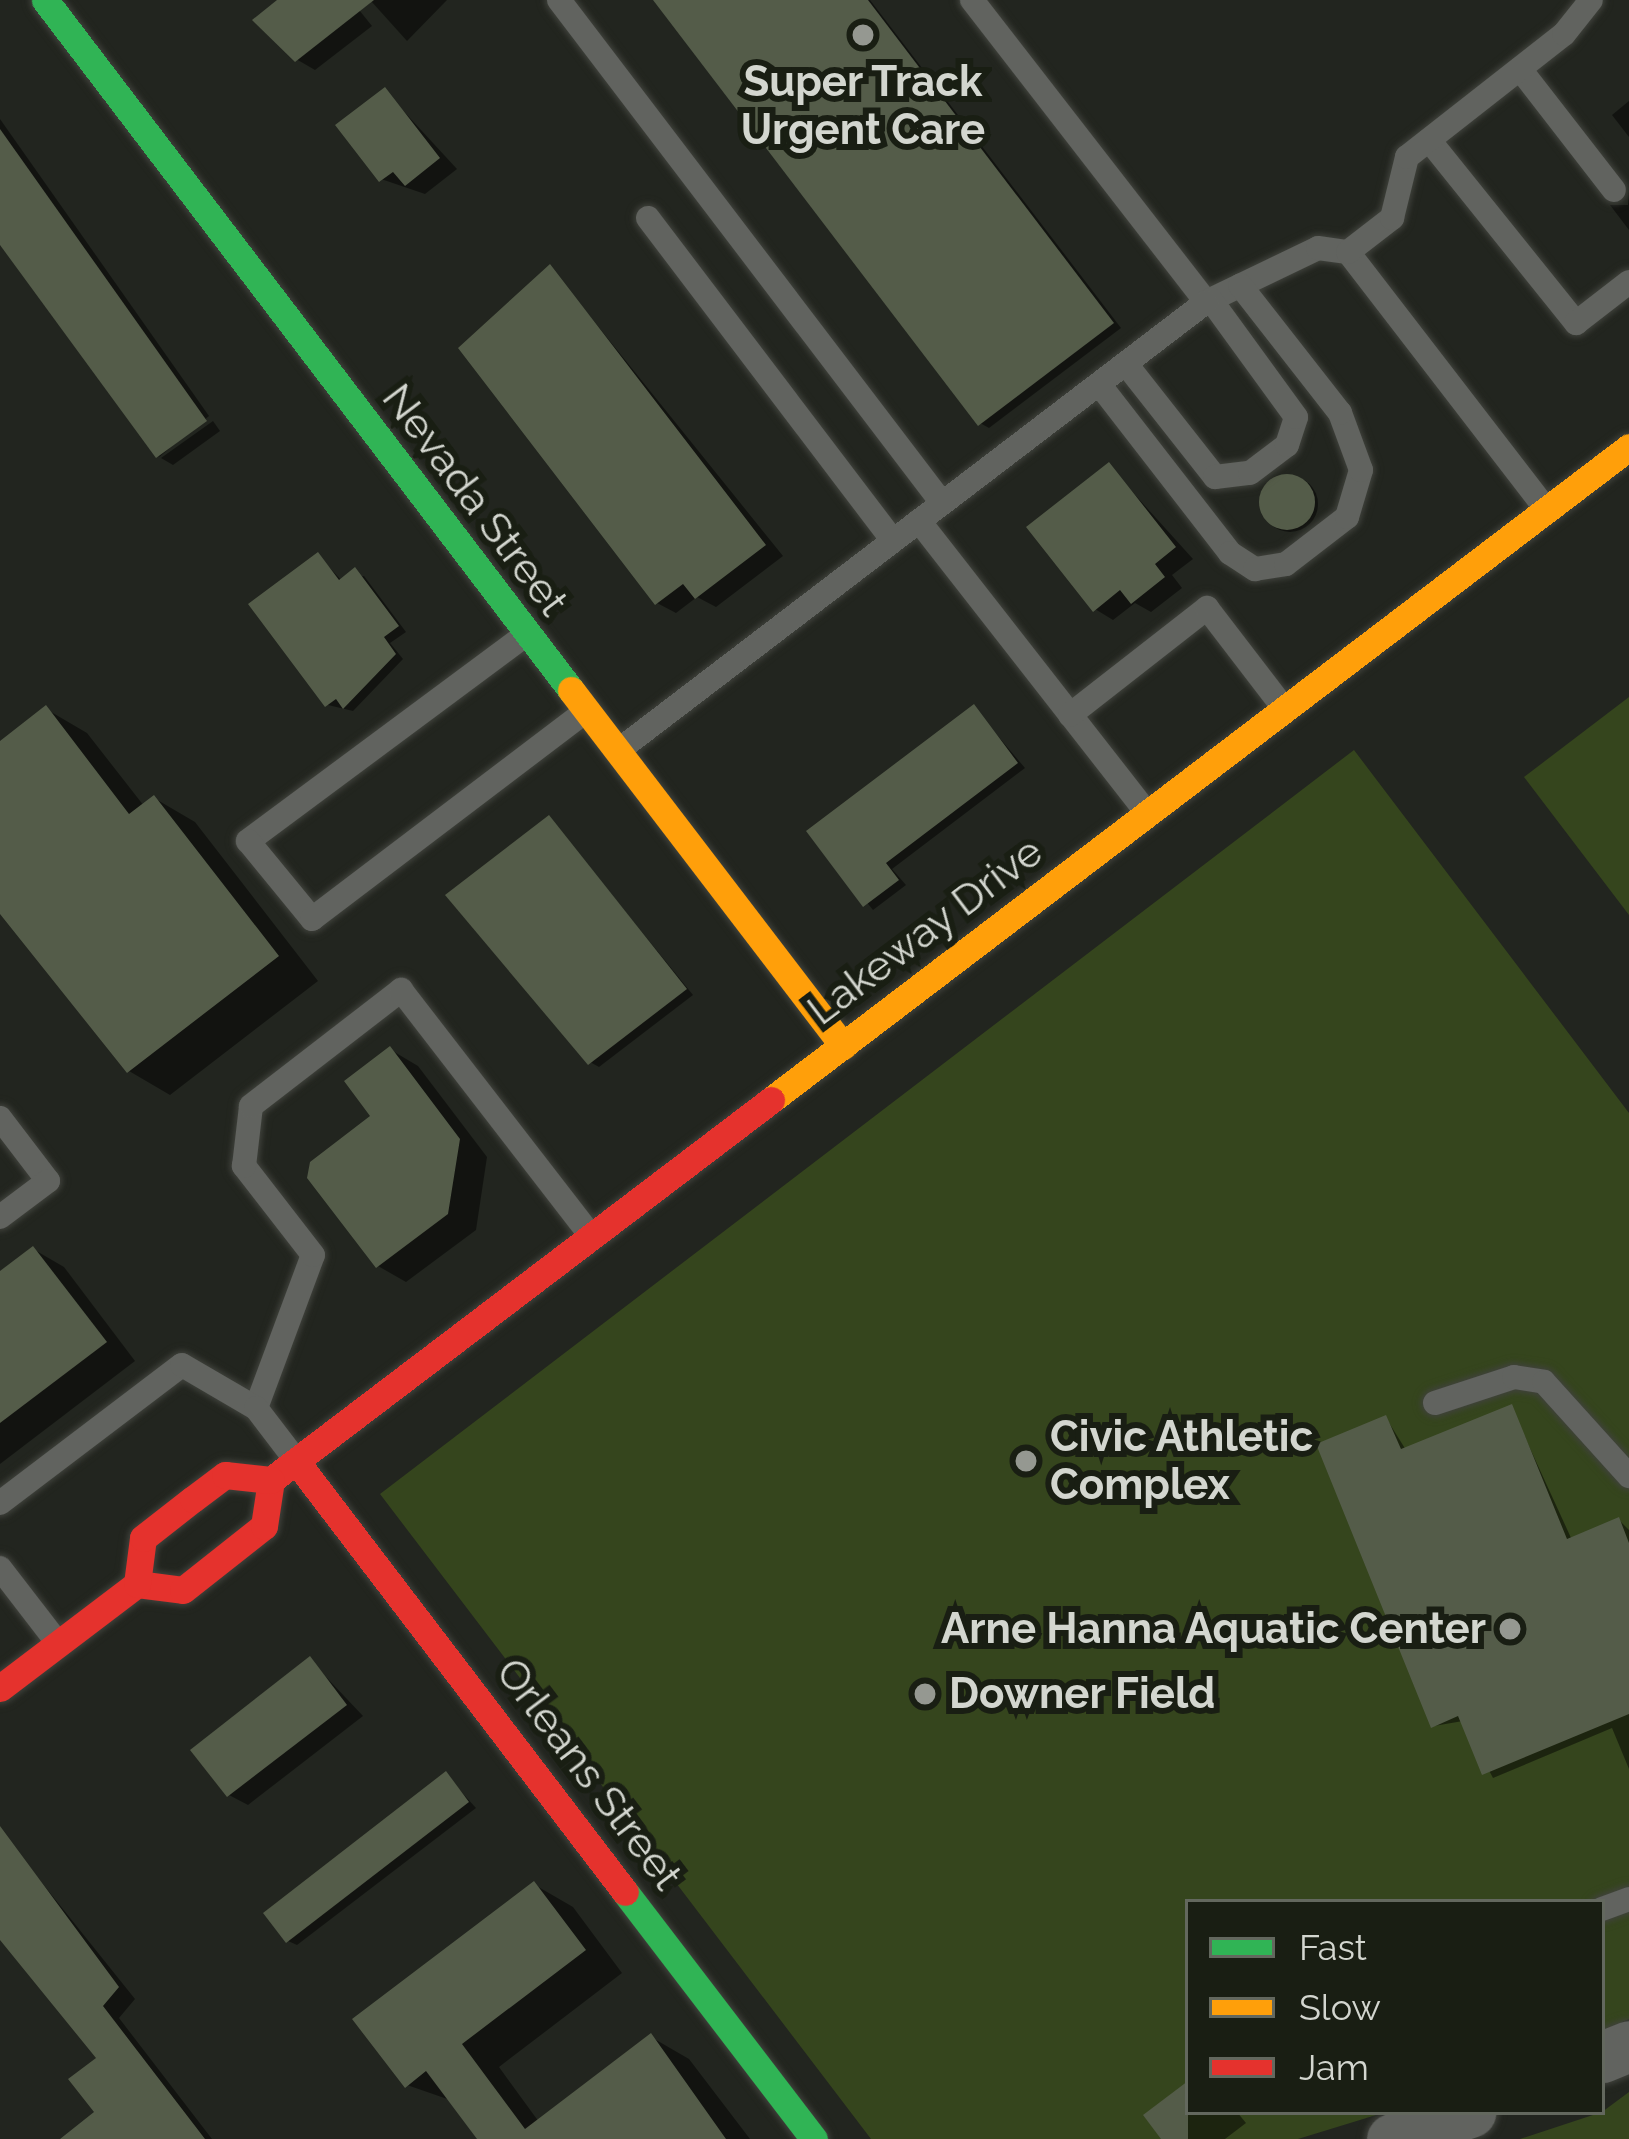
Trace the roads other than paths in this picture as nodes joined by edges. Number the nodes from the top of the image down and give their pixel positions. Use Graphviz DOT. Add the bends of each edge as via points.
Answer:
graph roads {
  1 [pos="45,0"];
  2 [pos="559,0"];
  3 [pos="972,0"];
  4 [pos="1591,0"];
  5 [pos="1520,69"];
  6 [pos="1429,140"];
  7 [pos="1614,190"];
  8 [pos="648,218"];
  9 [pos="1348,252"];
  10 [pos="1629,282"];
  11 [pos="1240,285"];
  12 [pos="1209,301"];
  13 [pos="1126,364"];
  14 [pos="1099,384"];
  15 [pos="1629,447"];
  16 [pos="942,503"];
  17 [pos="1547,510"];
  18 [pos="919,521"];
  19 [pos="893,541"];
  20 [pos="524,636"];
  21 [pos="586,710"];
  22 [pos="1285,710"];
  23 [pos="1070,715"];
  24 [pos="617,752"];
  25 [pos="1148,814"];
  26 [pos="843,1046"];
  27 [pos="0,1118"];
  28 [pos="0,1217"];
  29 [pos="592,1237"];
  30 [pos="1435,1403"];
  31 [pos="256,1408"];
  32 [pos="296,1461"];
  33 [pos="1629,1476"];
  34 [pos="272,1480"];
  35 [pos="0,1503"];
  36 [pos="0,1568"];
  37 [pos="136,1584"];
  38 [pos="58,1644"];
  39 [pos="2,1683"];
  40 [pos="1449,2116"];
  41 [pos="814,2139"];
  42 [pos="1392,2139"];
  1 -- 20 [label="main road, Nevada Street"];
  2 -- 16 [label="lane"];
  3 -- 12 [label="lane"];
  4 -- 5 [label="lane"];
  5 -- 6 [label="lane"];
  5 -- 7 [label="lane"];
  6 -- 9 [label="lane" via="1406,158 1392,218"];
  6 -- 10 [label="lane" via="1576,323"];
  8 -- 19 [label="lane"];
  9 -- 11 [label="lane" via="1318,248"];
  9 -- 17 [label="lane"];
  11 -- 12 [label="lane"];
  11 -- 14 [label="lane" via="1340,413 1361,470 1347,517 1286,564 1255,569 1230,553"];
  12 -- 13 [label="lane"];
  12 -- 13 [label="lane" via="1291,402 1294,431 1268,459 1238,479 1215,477"];
  13 -- 14 [label="lane"];
  14 -- 16 [label="lane"];
  15 -- 17 [label="main road, Lakeway Drive"];
  16 -- 18 [label="lane"];
  17 -- 22 [label="main road, Lakeway Drive"];
  18 -- 19 [label="lane"];
  18 -- 23 [label="lane"];
  19 -- 24 [label="lane"];
  20 -- 21 [label="main road, Nevada Street"];
  20 -- 21 [label="lane" via="248,841 312,920"];
  21 -- 24 [label="main road, Nevada Street"];
  22 -- 23 [label="lane" via="1207,608"];
  22 -- 25 [label="main road, Lakeway Drive"];
  23 -- 25 [label="lane"];
  24 -- 26 [label="main road, Nevada Street"];
  25 -- 26 [label="main road, Lakeway Drive"];
  26 -- 29 [label="main road, Lakeway Drive"];
  27 -- 28 [label="lane" via="48,1181"];
  29 -- 31 [label="lane" via="401,990 251,1106 244,1166 313,1255"];
  29 -- 32 [label="main road, Lakeway Drive"];
  30 -- 33 [label="lane" via="1514,1377 1544,1382"];
  31 -- 32 [label="lane"];
  31 -- 35 [label="lane" via="182,1365"];
  32 -- 34 [label="main road, Lakeway Drive"];
  32 -- 41 [label="main road, Orleans Street"];
  34 -- 37 [label="main road" via="225,1475 193,1499 143,1538"];
  34 -- 37 [label="main road" via="264,1526 183,1590"];
  36 -- 38 [label="lane"];
  37 -- 38 [label="main road"];
  38 -- 39 [label="main road"];
  40 -- 42 [label="street"];
}
